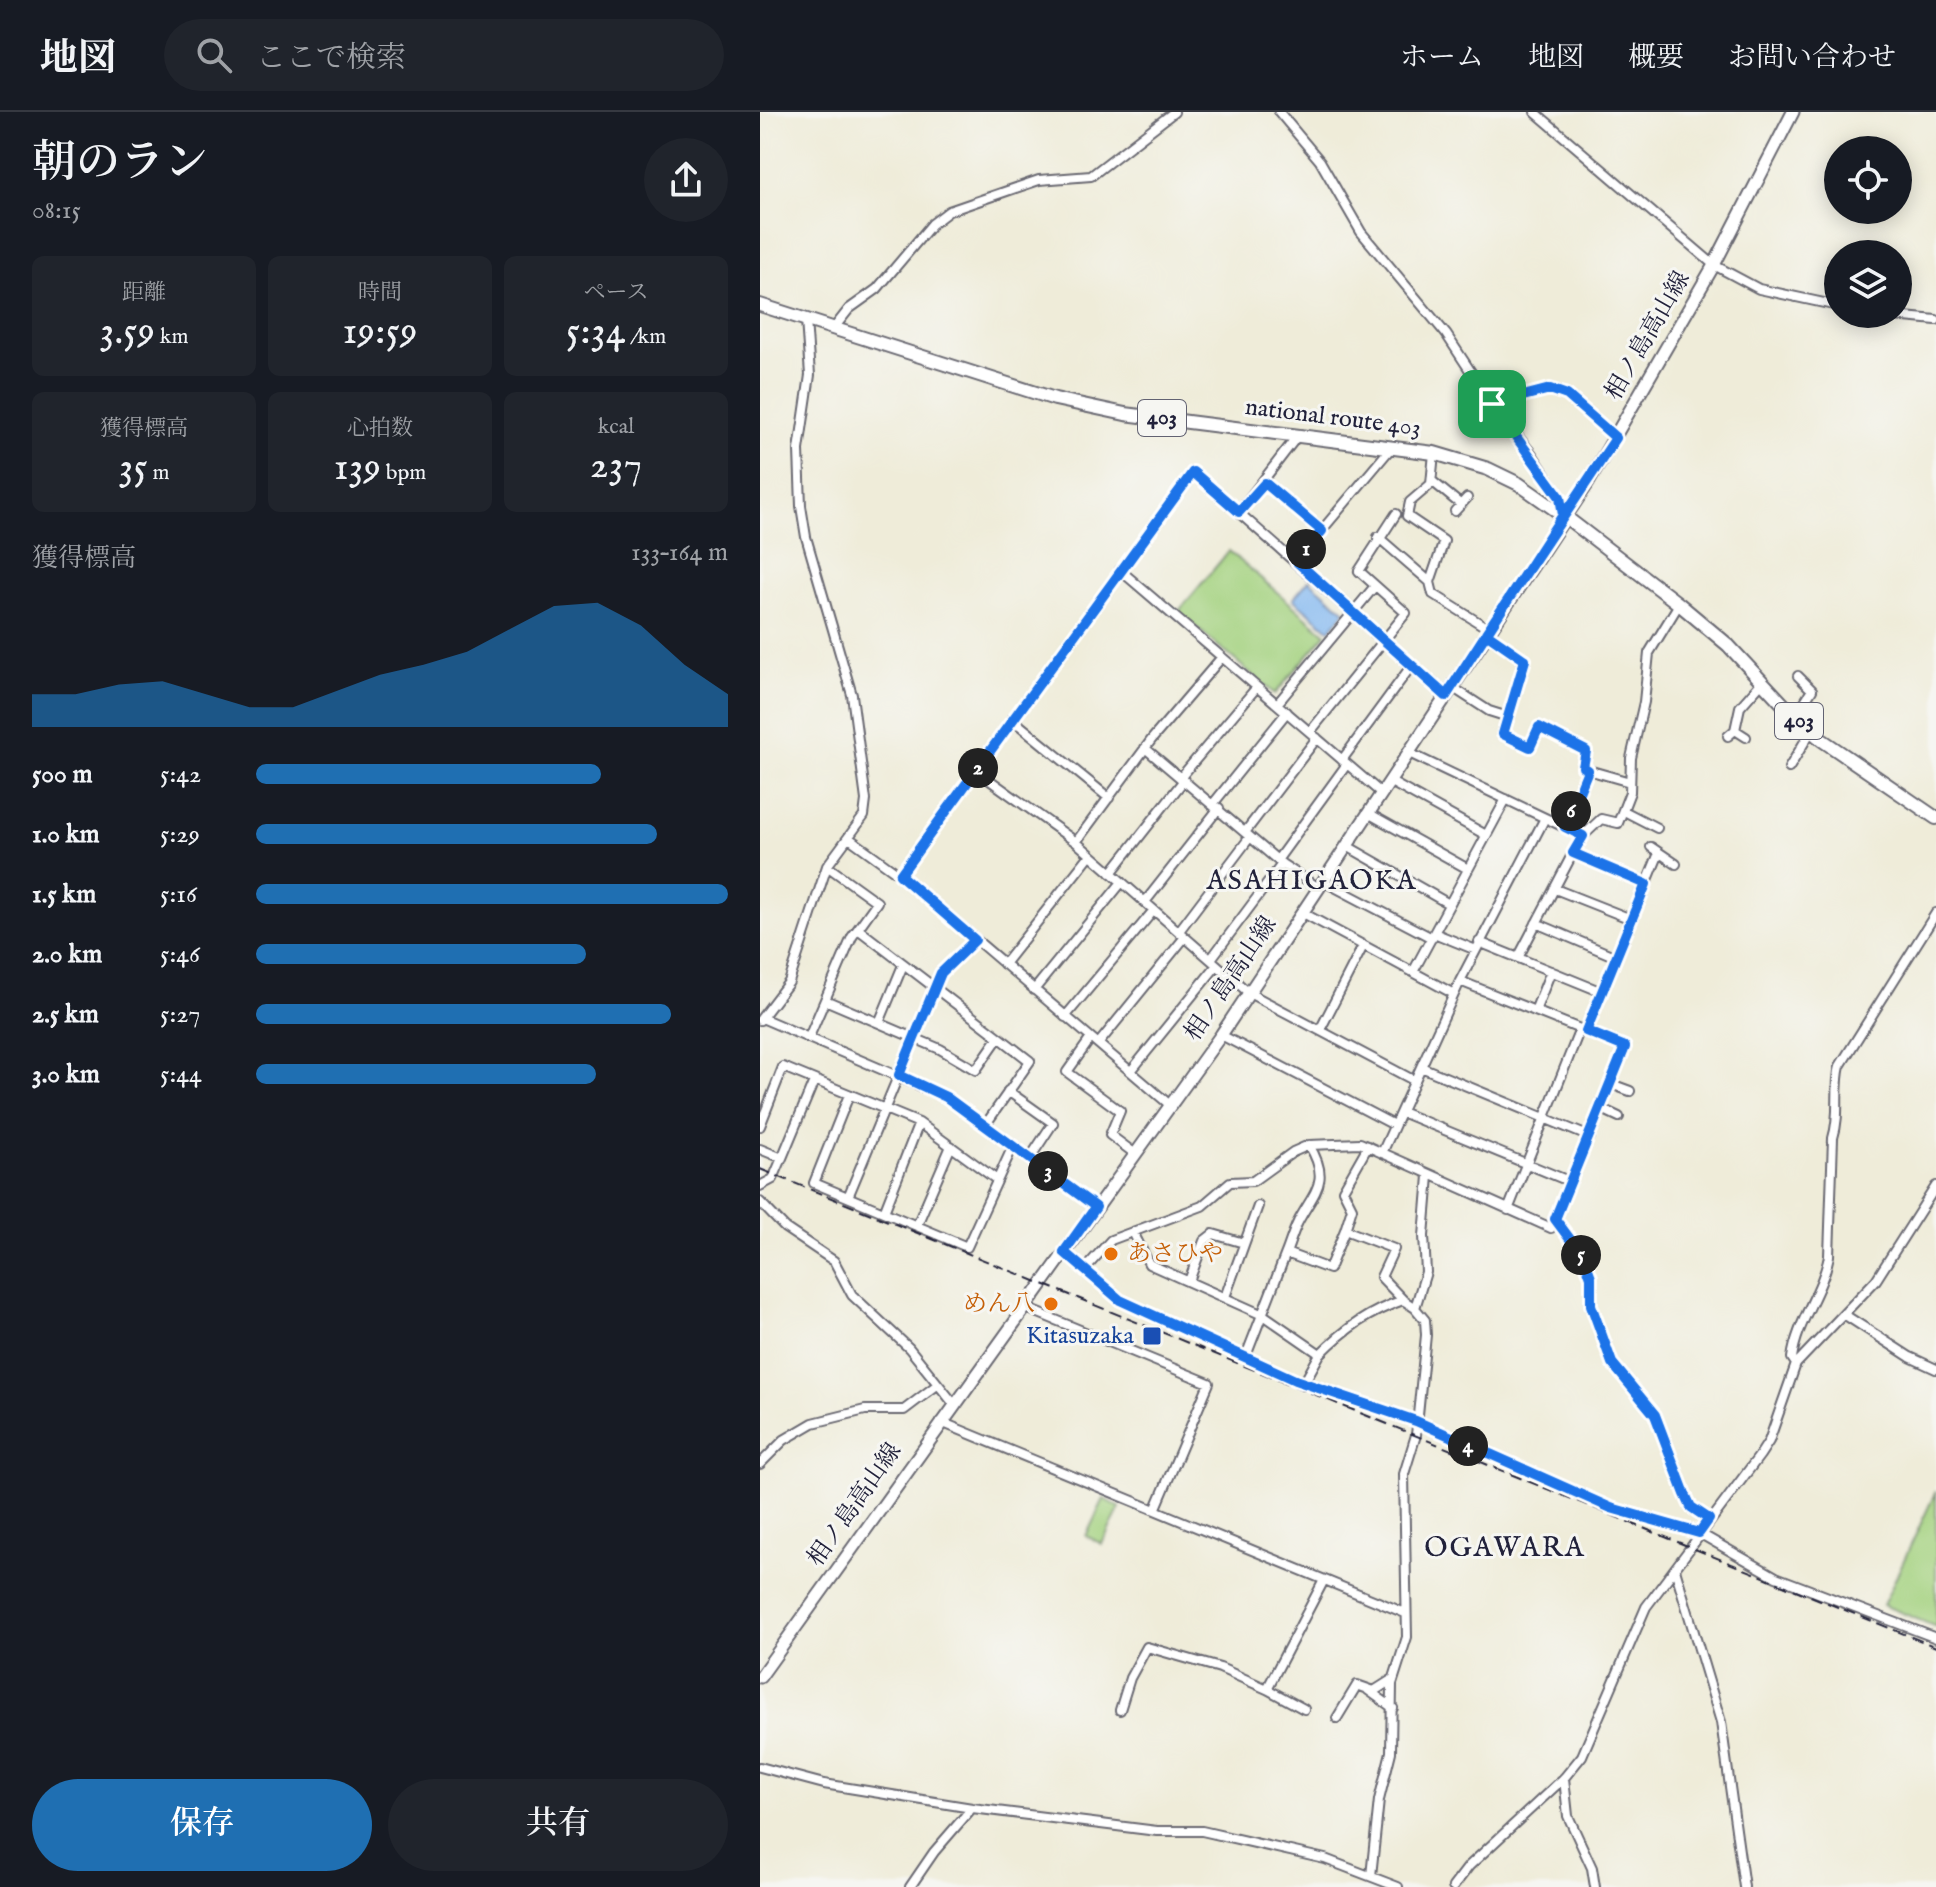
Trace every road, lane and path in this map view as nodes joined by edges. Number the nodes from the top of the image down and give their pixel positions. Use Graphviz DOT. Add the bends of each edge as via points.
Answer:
graph roads {
  1 [pos="1174,112"];
  2 [pos="1279,112"];
  3 [pos="1535,112"];
  4 [pos="1793,112"];
  5 [pos="1714,265"];
  6 [pos="1824,303"];
  7 [pos="760,305"];
  8 [pos="1912,318"];
  9 [pos="806,320"];
  10 [pos="1936,320"];
  11 [pos="834,328"];
  12 [pos="1492,404"];
  13 [pos="1298,435"];
  14 [pos="1616,438"];
  15 [pos="1391,448"];
  16 [pos="1434,453"];
  17 [pos="1432,481"];
  18 [pos="1265,483"];
  19 [pos="1461,504"];
  20 [pos="1239,512"];
  21 [pos="1396,514"];
  22 [pos="1563,515"];
  23 [pos="1322,531"];
  24 [pos="1378,537"];
  25 [pos="1296,561"];
  26 [pos="1120,570"];
  27 [pos="1430,582"];
  28 [pos="1375,586"];
  29 [pos="1679,604"];
  30 [pos="1351,613"];
  31 [pos="1488,631"];
  32 [pos="1384,639"];
  33 [pos="1222,657"];
  34 [pos="1412,665"];
  35 [pos="1798,676"];
  36 [pos="1762,682"];
  37 [pos="1257,687"];
  38 [pos="1449,692"];
  39 [pos="1277,704"];
  40 [pos="1287,712"];
  41 [pos="1508,717"];
  42 [pos="1795,717"];
  43 [pos="1012,719"];
  44 [pos="1811,731"];
  45 [pos="1314,735"];
  46 [pos="1746,737"];
  47 [pos="1145,748"];
  48 [pos="1409,753"];
  49 [pos="1345,762"];
  50 [pos="1789,768"];
  51 [pos="1588,770"];
  52 [pos="977,771"];
  53 [pos="1183,779"];
  54 [pos="1389,781"];
  55 [pos="1630,782"];
  56 [pos="1381,793"];
  57 [pos="1109,798"];
  58 [pos="1506,799"];
  59 [pos="1216,806"];
  60 [pos="1624,811"];
  61 [pos="1368,813"];
  62 [pos="1545,818"];
  63 [pos="1936,818"];
  64 [pos="1565,827"];
  65 [pos="1657,828"];
  66 [pos="1248,834"];
  67 [pos="1486,835"];
  68 [pos="1583,836"];
  69 [pos="849,838"];
  70 [pos="1076,842"];
  71 [pos="1347,846"];
  72 [pos="1573,853"];
  73 [pos="1090,855"];
  74 [pos="1280,862"];
  75 [pos="1676,864"];
  76 [pos="827,866"];
  77 [pos="1468,869"];
  78 [pos="1111,873"];
  79 [pos="900,875"];
  80 [pos="1122,882"];
  81 [pos="1321,884"];
  82 [pos="1646,884"];
  83 [pos="1555,889"];
  84 [pos="1145,902"];
  85 [pos="1449,904"];
  86 [pos="1154,910"];
  87 [pos="1303,913"];
  88 [pos="1935,917"];
  89 [pos="1631,919"];
  90 [pos="1536,923"];
  91 [pos="858,929"];
  92 [pos="1182,934"];
  93 [pos="1433,935"];
  94 [pos="975,940"];
  95 [pos="1363,946"];
  96 [pos="1478,946"];
  97 [pos="1616,957"];
  98 [pos="1518,958"];
  99 [pos="1214,962"];
  100 [pos="1004,964"];
  101 [pos="903,965"];
  102 [pos="1551,971"];
  103 [pos="1413,972"];
  104 [pos="1460,981"];
  105 [pos="935,990"];
  106 [pos="1034,990"];
  107 [pos="1602,992"];
  108 [pos="1249,993"];
  109 [pos="1454,994"];
  110 [pos="825,1000"];
  111 [pos="1535,1011"];
  112 [pos="1065,1017"];
  113 [pos="761,1019"];
  114 [pos="879,1023"];
  115 [pos="1320,1030"];
  116 [pos="1583,1030"];
  117 [pos="1221,1035"];
  118 [pos="809,1037"];
  119 [pos="999,1037"];
  120 [pos="915,1038"];
  121 [pos="1095,1041"];
  122 [pos="1421,1067"];
  123 [pos="1131,1071"];
  124 [pos="899,1075"];
  125 [pos="814,1081"];
  126 [pos="1415,1081"];
  127 [pos="1611,1084"];
  128 [pos="1008,1091"];
  129 [pos="1630,1091"];
  130 [pos="849,1095"];
  131 [pos="1170,1105"];
  132 [pos="1602,1109"];
  133 [pos="885,1110"];
  134 [pos="1401,1112"];
  135 [pos="762,1115"];
  136 [pos="1619,1117"];
  137 [pos="1545,1118"];
  138 [pos="919,1123"];
  139 [pos="986,1124"];
  140 [pos="1394,1125"];
  141 [pos="760,1126"];
  142 [pos="1590,1137"];
  143 [pos="1309,1145"];
  144 [pos="951,1146"];
  145 [pos="1013,1146"];
  146 [pos="1368,1146"];
  147 [pos="760,1149"];
  148 [pos="1134,1153"];
  149 [pos="1382,1153"];
  150 [pos="782,1158"];
  151 [pos="1030,1158"];
  152 [pos="1527,1164"];
  153 [pos="1429,1176"];
  154 [pos="997,1180"];
  155 [pos="1571,1182"];
  156 [pos="760,1186"];
  157 [pos="1936,1186"];
  158 [pos="848,1197"];
  159 [pos="760,1202"];
  160 [pos="1258,1206"];
  161 [pos="1096,1207"];
  162 [pos="1508,1210"];
  163 [pos="884,1212"];
  164 [pos="1555,1219"];
  165 [pos="917,1225"];
  166 [pos="1345,1230"];
  167 [pos="1133,1232"];
  168 [pos="1244,1243"];
  169 [pos="1064,1252"];
  170 [pos="1286,1253"];
  171 [pos="1084,1270"];
  172 [pos="1189,1281"];
  173 [pos="1225,1297"];
  174 [pos="1403,1300"];
  175 [pos="1024,1307"];
  176 [pos="1415,1308"];
  177 [pos="1262,1315"];
  178 [pos="1845,1315"];
  179 [pos="1320,1354"];
  180 [pos="1246,1356"];
  181 [pos="1796,1364"];
  182 [pos="1936,1369"];
  183 [pos="1304,1383"];
  184 [pos="937,1385"];
  185 [pos="954,1404"];
  186 [pos="1416,1421"];
  187 [pos="941,1422"];
  188 [pos="760,1464"];
  189 [pos="1156,1508"];
  190 [pos="1709,1519"];
  191 [pos="1699,1533"];
  192 [pos="1675,1569"];
  193 [pos="1324,1580"];
  194 [pos="1405,1613"];
  195 [pos="1936,1638"];
  196 [pos="760,1677"];
  197 [pos="1393,1679"];
  198 [pos="1267,1689"];
  199 [pos="1367,1690"];
  200 [pos="1393,1708"];
  201 [pos="1304,1709"];
  202 [pos="1120,1710"];
  203 [pos="1337,1718"];
  204 [pos="760,1767"];
  205 [pos="1564,1778"];
  206 [pos="972,1808"];
  207 [pos="1371,1876"];
  208 [pos="910,1887"];
  209 [pos="1398,1887"];
  210 [pos="1453,1887"];
  211 [pos="1595,1887"];
  212 [pos="1744,1887"];
  1 -- 11 [label="street" via="1091,176 1039,180 949,211"];
  2 -- 12 [label="street" via="1320,161 1361,232 1446,334"];
  3 -- 5 [label="street"];
  4 -- 5 [label="main road, 相ノ島高山線"];
  5 -- 6 [label="street" via="1759,289"];
  5 -- 14 [label="main road, 相ノ島高山線"];
  7 -- 9 [label="highway, national route 403 / 403"];
  8 -- 10 [label="street"];
  9 -- 11 [label="highway, national route 403 / 403"];
  9 -- 69 [label="street" via="810,375 798,478 806,537 861,743 864,816"];
  11 -- 13 [label="highway, national route 403 / 403" via="1055,399 1125,414"];
  12 -- 14 [label="street" via="1550,389 1567,395"];
  12 -- 22 [label="street" via="1560,497"];
  13 -- 15 [label="highway, national route 403 / 403"];
  13 -- 18 [label="street"];
  14 -- 22 [label="main road, 相ノ島高山線"];
  15 -- 16 [label="highway, national route 403 / 403"];
  15 -- 23 [label="street"];
  16 -- 17 [label="street"];
  16 -- 22 [label="highway, national route 403 / 403" via="1488,469"];
  17 -- 19 [label="street"];
  17 -- 27 [label="street" via="1407,509 1413,522 1444,541"];
  18 -- 20 [label="street"];
  18 -- 23 [label="street"];
  20 -- 25 [label="street"];
  20 -- 26 [label="street" via="1193,472"];
  21 -- 24 [label="street"];
  22 -- 29 [label="highway, national route 403 / 403"];
  22 -- 31 [label="main road, 相ノ島高山線"];
  23 -- 25 [label="street"];
  24 -- 27 [label="street"];
  24 -- 28 [label="street" via="1359,571"];
  25 -- 30 [label="street"];
  26 -- 33 [label="street"];
  26 -- 43 [label="street"];
  27 -- 31 [label="street" via="1433,594"];
  28 -- 30 [label="street"];
  28 -- 32 [label="street" via="1406,613"];
  29 -- 36 [label="highway, national route 403 / 403"];
  29 -- 55 [label="street" via="1649,653"];
  30 -- 32 [label="street"];
  30 -- 39 [label="street"];
  31 -- 38 [label="main road, 相ノ島高山線"];
  31 -- 41 [label="street" via="1525,660"];
  32 -- 34 [label="street"];
  32 -- 45 [label="street"];
  33 -- 37 [label="street"];
  33 -- 47 [label="street"];
  34 -- 38 [label="street"];
  34 -- 49 [label="street"];
  35 -- 42 [label="street" via="1812,690"];
  36 -- 42 [label="highway, national route 403 / 403"];
  36 -- 46 [label="street" via="1740,707 1732,733"];
  37 -- 39 [label="street"];
  37 -- 53 [label="street"];
  38 -- 41 [label="street"];
  38 -- 48 [label="main road, 相ノ島高山線"];
  39 -- 40 [label="street"];
  40 -- 45 [label="street"];
  40 -- 59 [label="street"];
  41 -- 51 [label="street" via="1502,738 1530,747 1539,727 1586,751 1583,767"];
  42 -- 44 [label="highway, national route 403 / 403"];
  43 -- 52 [label="street"];
  43 -- 57 [label="street"];
  44 -- 50 [label="street"];
  44 -- 63 [label="highway, national route 403 / 403"];
  45 -- 49 [label="street"];
  45 -- 66 [label="street"];
  47 -- 53 [label="street"];
  47 -- 57 [label="street"];
  48 -- 54 [label="main road, 相ノ島高山線"];
  48 -- 58 [label="street"];
  49 -- 56 [label="street"];
  49 -- 74 [label="street"];
  51 -- 55 [label="street"];
  51 -- 64 [label="street"];
  52 -- 70 [label="street"];
  52 -- 79 [label="street"];
  53 -- 59 [label="street"];
  53 -- 78 [label="street"];
  54 -- 56 [label="main road, 相ノ島高山線"];
  54 -- 67 [label="street"];
  55 -- 60 [label="street"];
  56 -- 61 [label="main road, 相ノ島高山線"];
  57 -- 70 [label="street"];
  58 -- 62 [label="street"];
  58 -- 67 [label="street"];
  59 -- 66 [label="street"];
  59 -- 84 [label="street"];
  60 -- 65 [label="street"];
  60 -- 68 [label="street" via="1618,823 1601,819"];
  61 -- 71 [label="main road, 相ノ島高山線"];
  61 -- 77 [label="street"];
  62 -- 64 [label="street"];
  62 -- 96 [label="street"];
  64 -- 68 [label="street"];
  66 -- 74 [label="street"];
  66 -- 92 [label="street"];
  67 -- 77 [label="street"];
  68 -- 72 [label="street"];
  69 -- 76 [label="street"];
  69 -- 79 [label="street"];
  70 -- 73 [label="street"];
  71 -- 81 [label="main road, 相ノ島高山線"];
  71 -- 85 [label="street"];
  72 -- 82 [label="street"];
  72 -- 83 [label="street"];
  73 -- 78 [label="street"];
  73 -- 100 [label="street"];
  74 -- 81 [label="street"];
  74 -- 99 [label="street"];
  75 -- 82 [label="street" via="1655,850"];
  76 -- 91 [label="street" via="877,902"];
  76 -- 113 [label="street" via="789,982"];
  77 -- 85 [label="street"];
  78 -- 80 [label="street"];
  79 -- 94 [label="street"];
  80 -- 84 [label="street"];
  80 -- 106 [label="street"];
  81 -- 87 [label="main road, 相ノ島高山線"];
  81 -- 93 [label="street"];
  82 -- 89 [label="street"];
  83 -- 89 [label="street"];
  83 -- 90 [label="street"];
  84 -- 86 [label="street"];
  85 -- 93 [label="street"];
  86 -- 92 [label="street"];
  86 -- 112 [label="street"];
  87 -- 95 [label="street"];
  87 -- 108 [label="main road, 相ノ島高山線"];
  88 -- 181 [label="street" via="1840,1066 1835,1083 1839,1120 1833,1138 1829,1256 1796,1335"];
  89 -- 97 [label="street"];
  90 -- 97 [label="street"];
  90 -- 98 [label="street"];
  91 -- 101 [label="street"];
  91 -- 110 [label="street"];
  92 -- 99 [label="street"];
  92 -- 121 [label="street"];
  93 -- 96 [label="street"];
  93 -- 103 [label="street"];
  94 -- 100 [label="street"];
  94 -- 105 [label="street" via="941,973"];
  95 -- 103 [label="street"];
  95 -- 115 [label="street"];
  96 -- 98 [label="street"];
  96 -- 104 [label="street"];
  97 -- 107 [label="street"];
  98 -- 102 [label="street"];
  99 -- 108 [label="street"];
  99 -- 123 [label="street"];
  100 -- 106 [label="street"];
  101 -- 105 [label="street"];
  101 -- 114 [label="street"];
  102 -- 107 [label="street"];
  102 -- 111 [label="street"];
  103 -- 109 [label="street"];
  104 -- 109 [label="street"];
  104 -- 111 [label="street"];
  105 -- 119 [label="street"];
  105 -- 120 [label="street"];
  106 -- 112 [label="street"];
  107 -- 116 [label="street"];
  108 -- 115 [label="street"];
  108 -- 117 [label="main road, 相ノ島高山線"];
  109 -- 122 [label="street"];
  110 -- 114 [label="street"];
  110 -- 118 [label="street"];
  111 -- 116 [label="street"];
  112 -- 121 [label="street"];
  113 -- 118 [label="street"];
  114 -- 120 [label="street"];
  115 -- 126 [label="street"];
  116 -- 127 [label="street" via="1625,1047"];
  116 -- 137 [label="street"];
  117 -- 131 [label="main road, 相ノ島高山線"];
  117 -- 140 [label="street"];
  118 -- 124 [label="street"];
  119 -- 120 [label="street" via="976,1070"];
  119 -- 128 [label="street" via="1030,1061"];
  120 -- 124 [label="street"];
  121 -- 123 [label="street"];
  121 -- 148 [label="street" via="1067,1072 1120,1111 1110,1135"];
  122 -- 126 [label="street"];
  122 -- 137 [label="street"];
  123 -- 131 [label="street"];
  124 -- 133 [label="street"];
  124 -- 139 [label="street"];
  125 -- 130 [label="street"];
  125 -- 135 [label="street" via="783,1067"];
  125 -- 150 [label="street"];
  126 -- 134 [label="street"];
  127 -- 129 [label="street"];
  127 -- 132 [label="street"];
  128 -- 139 [label="street"];
  128 -- 151 [label="street" via="1053,1123"];
  130 -- 133 [label="street"];
  130 -- 158 [label="street" via="814,1183"];
  131 -- 148 [label="main road, 相ノ島高山線"];
  132 -- 136 [label="street"];
  132 -- 142 [label="street"];
  133 -- 138 [label="street"];
  133 -- 158 [label="street"];
  134 -- 140 [label="street"];
  134 -- 152 [label="street"];
  135 -- 141 [label="street"];
  137 -- 142 [label="street"];
  137 -- 152 [label="street"];
  138 -- 144 [label="street"];
  138 -- 163 [label="street"];
  139 -- 145 [label="street"];
  140 -- 149 [label="street"];
  142 -- 155 [label="street"];
  143 -- 146 [label="street"];
  143 -- 167 [label="street" via="1253,1181 1230,1182 1202,1206"];
  143 -- 170 [label="street" via="1320,1164 1320,1178"];
  144 -- 154 [label="street"];
  144 -- 165 [label="street"];
  145 -- 151 [label="street"];
  145 -- 154 [label="street"];
  146 -- 149 [label="street"];
  146 -- 166 [label="street" via="1343,1190 1352,1208"];
  147 -- 150 [label="street"];
  148 -- 161 [label="main road, 相ノ島高山線"];
  149 -- 153 [label="street"];
  150 -- 156 [label="street" via="773,1179"];
  151 -- 161 [label="street"];
  152 -- 155 [label="street"];
  152 -- 162 [label="street"];
  153 -- 162 [label="street"];
  153 -- 176 [label="street" via="1426,1272"];
  154 -- 165 [label="street" via="967,1247"];
  155 -- 164 [label="street"];
  157 -- 178 [label="street" via="1876,1280"];
  158 -- 163 [label="street"];
  159 -- 184 [label="street" via="785,1228 834,1261 852,1295 909,1348"];
  160 -- 168 [label="street"];
  161 -- 169 [label="main road, 相ノ島高山線"];
  162 -- 164 [label="street" via="1551,1228"];
  163 -- 165 [label="street"];
  164 -- 190 [label="street" via="1584,1258 1591,1277 1591,1305 1612,1363 1655,1415 1691,1507"];
  166 -- 170 [label="street" via="1329,1269"];
  166 -- 174 [label="street" via="1394,1249 1381,1277"];
  167 -- 171 [label="street" via="1111,1240"];
  167 -- 172 [label="street" via="1149,1264"];
  168 -- 172 [label="street" via="1213,1234 1204,1241"];
  168 -- 173 [label="street"];
  169 -- 171 [label="street"];
  169 -- 175 [label="main road, 相ノ島高山線"];
  170 -- 177 [label="street"];
  171 -- 180 [label="street" via="1120,1300"];
  172 -- 173 [label="street"];
  173 -- 177 [label="street"];
  174 -- 176 [label="street"];
  174 -- 179 [label="street" via="1372,1311"];
  175 -- 185 [label="main road, 相ノ島高山線"];
  175 -- 189 [label="street" via="1209,1383"];
  176 -- 186 [label="street" via="1425,1320 1426,1335"];
  177 -- 179 [label="street"];
  177 -- 180 [label="street"];
  178 -- 181 [label="street"];
  178 -- 182 [label="street"];
  179 -- 183 [label="street"];
  180 -- 183 [label="street"];
  181 -- 190 [label="street" via="1769,1441"];
  183 -- 186 [label="street"];
  184 -- 185 [label="street"];
  184 -- 188 [label="street" via="904,1410 865,1410 813,1423 784,1440"];
  185 -- 187 [label="main road, 相ノ島高山線"];
  186 -- 191 [label="street" via="1611,1508"];
  186 -- 194 [label="street" via="1404,1474"];
  187 -- 189 [label="street"];
  187 -- 196 [label="main road, 相ノ島高山線"];
  189 -- 193 [label="street"];
  190 -- 191 [label="street"];
  191 -- 192 [label="street"];
  191 -- 195 [label="street" via="1776,1577"];
  192 -- 205 [label="street" via="1646,1607 1582,1756"];
  192 -- 212 [label="street" via="1721,1722"];
  193 -- 194 [label="street"];
  193 -- 198 [label="street"];
  194 -- 197 [label="street" via="1407,1637"];
  197 -- 199 [label="street"];
  197 -- 200 [label="street"];
  198 -- 201 [label="street"];
  198 -- 202 [label="street" via="1220,1668 1147,1647"];
  199 -- 200 [label="street"];
  199 -- 203 [label="street" via="1357,1685"];
  200 -- 207 [label="street"];
  204 -- 206 [label="street" via="824,1784"];
  205 -- 210 [label="street"];
  205 -- 211 [label="street" via="1568,1816"];
  206 -- 207 [label="street" via="1157,1831 1202,1831 1325,1859"];
  206 -- 208 [label="street"];
  207 -- 209 [label="street"];
}
